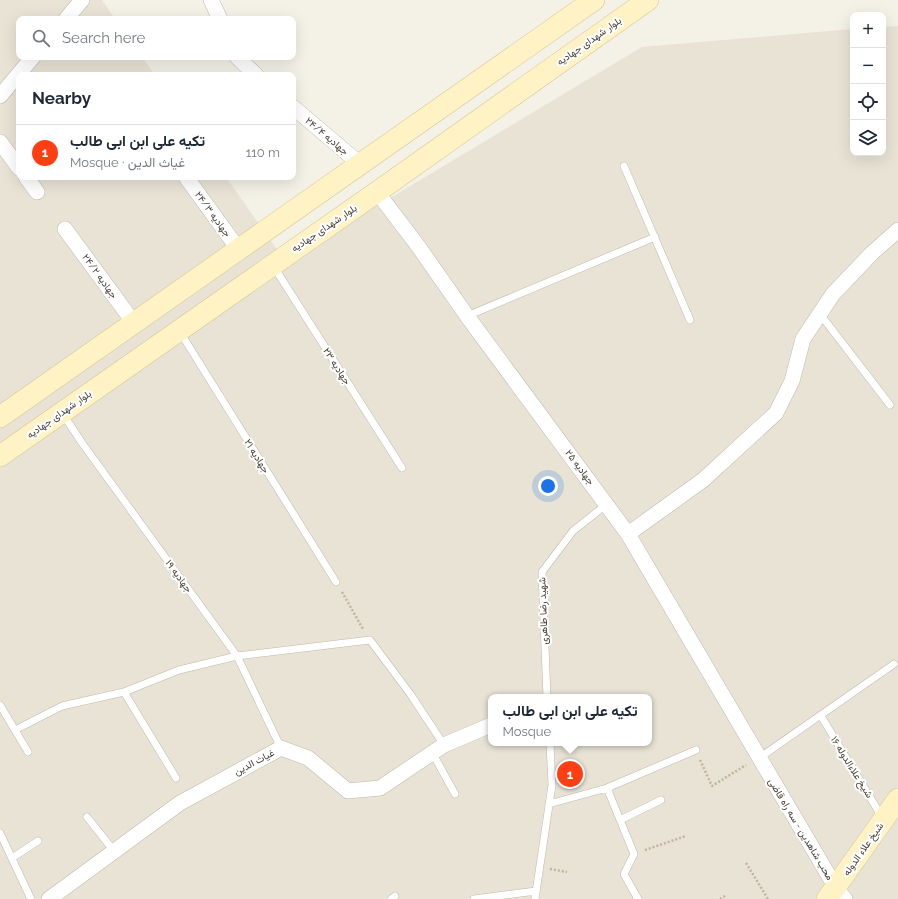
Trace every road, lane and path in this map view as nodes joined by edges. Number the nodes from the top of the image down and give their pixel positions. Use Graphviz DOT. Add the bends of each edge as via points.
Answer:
graph roads {
  1 [pos="82,0"];
  2 [pos="211,0"];
  3 [pos="594,0"];
  4 [pos="648,0"];
  5 [pos="69,16"];
  6 [pos="219,16"];
  7 [pos="519,53"];
  8 [pos="30,60"];
  9 [pos="241,60"];
  10 [pos="20,72"];
  11 [pos="253,72"];
  12 [pos="16,77"];
  13 [pos="536,78"];
  14 [pos="0,96"];
  15 [pos="296,110"];
  16 [pos="0,142"];
  17 [pos="16,164"];
  18 [pos="360,164"];
  19 [pos="624,166"];
  20 [pos="28,180"];
  21 [pos="188,180"];
  22 [pos="37,192"];
  23 [pos="377,192"];
  24 [pos="65,229"];
  25 [pos="898,230"];
  26 [pos="655,237"];
  27 [pos="239,250"];
  28 [pos="272,264"];
  29 [pos="820,314"];
  30 [pos="467,316"];
  31 [pos="690,320"];
  32 [pos="134,323"];
  33 [pos="178,330"];
  34 [pos="890,405"];
  35 [pos="62,412"];
  36 [pos="0,417"];
  37 [pos="0,456"];
  38 [pos="402,468"];
  39 [pos="607,504"];
  40 [pos="628,534"];
  41 [pos="336,582"];
  42 [pos="370,640"];
  43 [pos="238,656"];
  44 [pos="894,664"];
  45 [pos="124,692"];
  46 [pos="547,694"];
  47 [pos="0,705"];
  48 [pos="820,716"];
  49 [pos="488,726"];
  50 [pos="15,730"];
  51 [pos="550,746"];
  52 [pos="281,748"];
  53 [pos="439,750"];
  54 [pos="696,750"];
  55 [pos="28,752"];
  56 [pos="759,758"];
  57 [pos="176,778"];
  58 [pos="607,788"];
  59 [pos="455,794"];
  60 [pos="898,799"];
  61 [pos="661,800"];
  62 [pos="549,804"];
  63 [pos="87,817"];
  64 [pos="884,818"];
  65 [pos="620,820"];
  66 [pos="0,833"];
  67 [pos="686,836"];
  68 [pos="38,841"];
  69 [pos="114,852"];
  70 [pos="634,854"];
  71 [pos="12,858"];
  72 [pos="746,863"];
  73 [pos="540,868"];
  74 [pos="567,872"];
  75 [pos="536,891"];
  76 [pos="836,895"];
  77 [pos="724,896"];
  78 [pos="32,899"];
  79 [pos="49,899"];
  80 [pos="474,899"];
  81 [pos="535,899"];
  82 [pos="638,899"];
  83 [pos="720,899"];
  84 [pos="768,899"];
  1 -- 5 [label="street"];
  2 -- 6 [label="street"];
  3 -- 7 [label="main road"];
  4 -- 13 [label="main road, بلوار شهدای جهادیه"];
  7 -- 13 [label="main road"];
  7 -- 18 [label="main road"];
  8 -- 10 [label="street"];
  9 -- 11 [label="street"];
  12 -- 14 [label="street"];
  13 -- 23 [label="main road, بلوار شهدای جهادیه"];
  15 -- 18 [label="street, جهادیه ۲۴/۴"];
  16 -- 17 [label="street"];
  18 -- 27 [label="main road"];
  19 -- 26 [label="lane"];
  20 -- 22 [label="street"];
  21 -- 27 [label="street, جهادیه ۲۴/۳"];
  23 -- 28 [label="main road, بلوار شهدای جهادیه"];
  23 -- 30 [label="street, جهادیه ۲۵"];
  24 -- 32 [label="street, جهادیه ۲۴/۲"];
  25 -- 29 [label="street" via="833,294"];
  26 -- 30 [label="lane"];
  26 -- 31 [label="lane"];
  27 -- 32 [label="main road"];
  28 -- 33 [label="main road, بلوار شهدای جهادیه"];
  28 -- 38 [label="lane, جهادیه ۲۳"];
  29 -- 34 [label="lane"];
  29 -- 40 [label="street" via="803,339 792,381 776,413 703,480"];
  30 -- 39 [label="street, جهادیه ۲۵"];
  32 -- 36 [label="main road"];
  33 -- 35 [label="main road, بلوار شهدای جهادیه"];
  33 -- 41 [label="lane, جهادیه ۲۱"];
  35 -- 37 [label="main road, بلوار شهدای جهادیه"];
  35 -- 43 [label="lane, جهادیه ۱۹"];
  39 -- 40 [label="street, جهادیه ۲۵"];
  39 -- 46 [label="lane, شهید رضا طاهری" via="574,531 542,572"];
  40 -- 56 [label="street, جهادیه ۲۵"];
  41 -- 42 [label="path"];
  42 -- 43 [label="lane"];
  42 -- 53 [label="lane" via="411,695"];
  43 -- 45 [label="lane" via="179,670"];
  43 -- 52 [label="lane, جهادیه ۱۹"];
  44 -- 48 [label="lane"];
  45 -- 50 [label="lane" via="62,706"];
  45 -- 57 [label="lane"];
  47 -- 50 [label="lane"];
  48 -- 56 [label="lane"];
  48 -- 64 [label="lane, شیخ علاءالدوله ۱۶"];
  49 -- 53 [label="street, غیاث الدین"];
  50 -- 55 [label="lane"];
  51 -- 62 [label="lane" via="552,785"];
  52 -- 53 [label="street, غیاث الدین" via="308,758 348,791 380,788"];
  52 -- 69 [label="street, غیاث الدین" via="180,802"];
  53 -- 59 [label="lane"];
  54 -- 56 [label="path" via="712,786"];
  54 -- 58 [label="lane"];
  56 -- 76 [label="street, محب شاهدین - سه راه قاضی"];
  58 -- 62 [label="lane"];
  58 -- 65 [label="lane"];
  60 -- 64 [label="main road, شیخ علاء الدوله"];
  61 -- 65 [label="lane"];
  62 -- 73 [label="lane"];
  63 -- 69 [label="lane"];
  64 -- 76 [label="main road, شیخ علاء الدوله"];
  65 -- 70 [label="lane"];
  66 -- 71 [label="lane"];
  67 -- 70 [label="path"];
  68 -- 71 [label="lane"];
  69 -- 79 [label="street, غیاث الدین"];
  70 -- 82 [label="lane" via="624,874"];
  71 -- 78 [label="lane"];
  72 -- 84 [label="path"];
  73 -- 74 [label="path"];
  73 -- 75 [label="lane"];
  75 -- 80 [label="lane"];
  75 -- 81 [label="lane"];
  77 -- 83 [label="path"];
}
